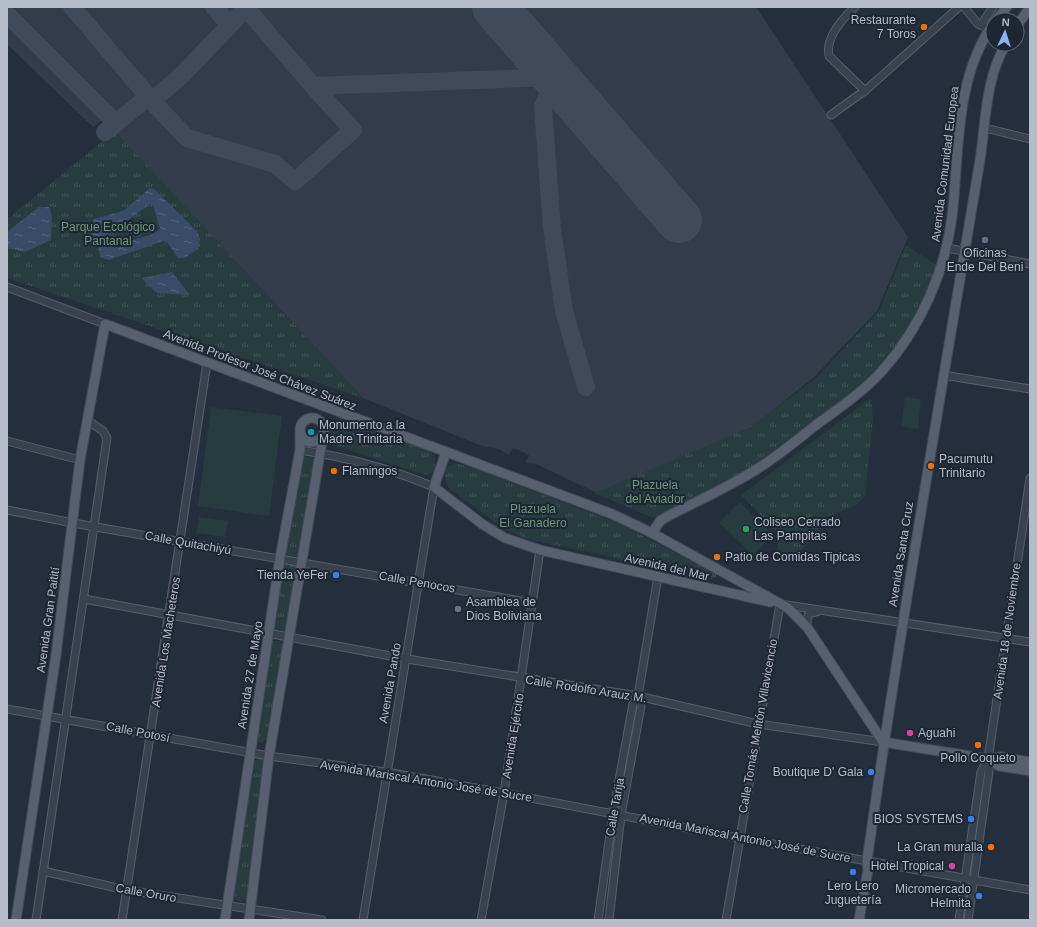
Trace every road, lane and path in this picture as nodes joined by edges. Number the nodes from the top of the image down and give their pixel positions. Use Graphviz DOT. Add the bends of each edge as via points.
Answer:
graph roads {
  1 [pos="855,7"];
  2 [pos="958,7"];
  3 [pos="964,7"];
  4 [pos="993,7"];
  5 [pos="980,25"];
  6 [pos="985,26"];
  7 [pos="985,38"];
  8 [pos="1002,52"];
  9 [pos="865,91"];
  10 [pos="831,115"];
  11 [pos="985,128"];
  12 [pos="1030,138"];
  13 [pos="947,248"];
  14 [pos="965,252"];
  15 [pos="1030,264"];
  16 [pos="7,287"];
  17 [pos="105,324"];
  18 [pos="207,363"];
  19 [pos="943,374"];
  20 [pos="1030,389"];
  21 [pos="318,405"];
  22 [pos="313,418"];
  23 [pos="87,420"];
  24 [pos="300,433"];
  25 [pos="323,436"];
  26 [pos="7,442"];
  27 [pos="300,450"];
  28 [pos="446,452"];
  29 [pos="321,453"];
  30 [pos="80,460"];
  31 [pos="1030,478"];
  32 [pos="434,487"];
  33 [pos="7,510"];
  34 [pos="1028,512"];
  35 [pos="73,524"];
  36 [pos="94,526"];
  37 [pos="652,533"];
  38 [pos="181,542"];
  39 [pos="540,550"];
  40 [pos="280,558"];
  41 [pos="302,563"];
  42 [pos="729,575"];
  43 [pos="658,576"];
  44 [pos="419,582"];
  45 [pos="720,591"];
  46 [pos="84,599"];
  47 [pos="532,602"];
  48 [pos="780,604"];
  49 [pos="821,610"];
  50 [pos="170,616"];
  51 [pos="902,624"];
  52 [pos="807,627"];
  53 [pos="269,633"];
  54 [pos="288,637"];
  55 [pos="1006,638"];
  56 [pos="1030,642"];
  57 [pos="407,658"];
  58 [pos="522,678"];
  59 [pos="638,696"];
  60 [pos="7,709"];
  61 [pos="47,715"];
  62 [pos="66,718"];
  63 [pos="758,724"];
  64 [pos="152,735"];
  65 [pos="883,742"];
  66 [pos="250,752"];
  67 [pos="270,756"];
  68 [pos="988,759"];
  69 [pos="1030,762"];
  70 [pos="1030,771"];
  71 [pos="386,772"];
  72 [pos="504,793"];
  73 [pos="617,814"];
  74 [pos="739,838"];
  75 [pos="866,861"];
  76 [pos="43,871"];
  77 [pos="964,880"];
  78 [pos="973,881"];
  79 [pos="126,890"];
  80 [pos="1030,890"];
  81 [pos="227,907"];
  82 [pos="250,910"];
  83 [pos="16,920"];
  84 [pos="36,920"];
  85 [pos="122,920"];
  86 [pos="225,920"];
  87 [pos="249,920"];
  88 [pos="322,920"];
  89 [pos="363,920"];
  90 [pos="481,920"];
  91 [pos="598,920"];
  92 [pos="609,920"];
  93 [pos="726,920"];
  94 [pos="853,920"];
  95 [pos="859,920"];
  96 [pos="959,920"];
  97 [pos="968,920"];
  1 -- 9 [label="street" via="829,40 827,48 829,56"];
  2 -- 9 [label="street"];
  3 -- 5 [label="street"];
  4 -- 5 [label="street"];
  5 -- 6 [label="street"];
  7 -- 13 [label="main road, Avenida Comunidad Europea" via="966,86"];
  8 -- 11 [label="main road, Avenida Santa Cruz" via="990,88"];
  9 -- 10 [label="street"];
  11 -- 12 [label="street"];
  11 -- 14 [label="main road, Avenida Santa Cruz"];
  13 -- 14 [label="street"];
  13 -- 37 [label="main road, Avenida Comunidad Europea" via="933,290 913,328 881,372 831,415 759,468 668,516 660,521"];
  14 -- 15 [label="street"];
  14 -- 19 [label="main road, Avenida Santa Cruz"];
  16 -- 17 [label="street"];
  17 -- 18 [label="main road, Avenida Profesor José Chávez Suárez"];
  17 -- 23 [label="main road, Avenida Gran Paitití"];
  18 -- 21 [label="main road, Avenida Profesor José Chávez Suárez"];
  18 -- 38 [label="street, Avenida Los Macheteros"];
  19 -- 20 [label="street"];
  19 -- 51 [label="main road, Avenida Santa Cruz"];
  21 -- 22 [label="main road"];
  21 -- 28 [label="main road, Avenida Profesor José Chávez Suárez"];
  22 -- 24 [label="main road" via="303,422"];
  22 -- 25 [label="main road" via="323,424"];
  23 -- 30 [label="main road, Avenida Gran Paitití"];
  23 -- 36 [label="street" via="103,431 107,438"];
  24 -- 25 [label="main road" via="309,442 317,441"];
  24 -- 27 [label="main road, Avenida 27 de Mayo"];
  25 -- 29 [label="main road"];
  26 -- 30 [label="street"];
  27 -- 29 [label="street, Avenida del Mar"];
  27 -- 40 [label="main road, Avenida 27 de Mayo"];
  28 -- 32 [label="main road, Avenida Pando"];
  28 -- 37 [label="main road, Avenida Profesor José Chávez Suárez" via="612,514"];
  29 -- 32 [label="street, Avenida del Mar" via="402,474"];
  29 -- 41 [label="main road"];
  30 -- 35 [label="main road, Avenida Gran Paitití"];
  31 -- 34 [label="street, Avenida 18 de Noviembre"];
  32 -- 39 [label="main road, Avenida del Mar" via="482,524 505,538"];
  32 -- 44 [label="street, Avenida Pando"];
  33 -- 35 [label="street, Calle Quitachiyú"];
  34 -- 55 [label="street, Avenida 18 de Noviembre"];
  35 -- 36 [label="street, Calle Quitachiyú"];
  35 -- 61 [label="main road, Avenida Gran Paitití"];
  36 -- 38 [label="street, Calle Quitachiyú"];
  36 -- 46 [label="street"];
  37 -- 42 [label="main road, Avenida Profesor José Chávez Suárez"];
  38 -- 40 [label="street, Calle Quitachiyú"];
  38 -- 50 [label="street, Avenida Los Macheteros"];
  39 -- 43 [label="main road, Avenida del Mar"];
  39 -- 47 [label="street, Avenida Ejército"];
  40 -- 41 [label="street, Calle Quitachiyú"];
  40 -- 53 [label="main road, Avenida 27 de Mayo"];
  41 -- 44 [label="street, Calle Penocos"];
  41 -- 54 [label="main road"];
  42 -- 45 [label="main road" via="732,580 731,588"];
  42 -- 48 [label="main road, Avenida Profesor José Chávez Suárez"];
  43 -- 45 [label="main road, Avenida del Mar"];
  43 -- 59 [label="street, Calle Tarija"];
  44 -- 47 [label="street, Calle Penocos"];
  44 -- 57 [label="street, Avenida Pando"];
  45 -- 48 [label="main road, Avenida del Mar"];
  46 -- 50 [label="street, Calle Rodolfo Arauz M."];
  46 -- 62 [label="street"];
  47 -- 58 [label="street, Avenida Ejército"];
  48 -- 49 [label="street, Avenida del Mar"];
  48 -- 52 [label="main road, Avenida Profesor José Chávez Suárez" via="788,608"];
  48 -- 63 [label="street, Calle Tomás Melitón Villavicencio"];
  49 -- 51 [label="street, Avenida del Mar"];
  49 -- 52 [label="street" via="809,614"];
  50 -- 53 [label="street, Calle Rodolfo Arauz M."];
  50 -- 64 [label="street, Avenida Los Macheteros"];
  51 -- 55 [label="street, Avenida del Mar"];
  51 -- 65 [label="main road, Avenida Santa Cruz"];
  52 -- 65 [label="main road, Avenida Profesor José Chávez Suárez"];
  53 -- 54 [label="street, Calle Rodolfo Arauz M."];
  53 -- 66 [label="main road, Avenida 27 de Mayo"];
  54 -- 57 [label="street, Calle Rodolfo Arauz M."];
  54 -- 67 [label="main road"];
  55 -- 56 [label="street, Avenida del Mar"];
  55 -- 68 [label="street, Avenida 18 de Noviembre"];
  57 -- 58 [label="street, Calle Rodolfo Arauz M."];
  57 -- 71 [label="street, Avenida Pando"];
  58 -- 59 [label="street, Calle Rodolfo Arauz M."];
  58 -- 72 [label="street, Avenida Ejército"];
  59 -- 63 [label="street, Calle Rodolfo Arauz M."];
  59 -- 73 [label="street, Calle Tarija" via="634,704"];
  60 -- 61 [label="street, Calle Potosí"];
  61 -- 62 [label="street, Calle Potosí"];
  61 -- 83 [label="main road, Avenida Gran Paitití"];
  62 -- 64 [label="street, Calle Potosí"];
  62 -- 76 [label="street"];
  63 -- 65 [label="street, Calle Rodolfo Arauz M."];
  63 -- 74 [label="street, Calle Tomás Melitón Villavicencio"];
  64 -- 66 [label="street, Calle Potosí"];
  64 -- 79 [label="street, Avenida Los Macheteros"];
  65 -- 68 [label="main road"];
  65 -- 75 [label="main road, Avenida Santa Cruz"];
  66 -- 67 [label="street, Calle Potosí"];
  66 -- 81 [label="main road, Avenida 27 de Mayo"];
  67 -- 71 [label="street, Avenida Mariscal Antonio José de Sucre"];
  67 -- 82 [label="main road"];
  68 -- 69 [label="main road" via="1001,756"];
  68 -- 70 [label="main road" via="999,766"];
  68 -- 77 [label="street, Avenida 18 de Noviembre" via="981,772"];
  68 -- 78 [label="street, Avenida 18 de Noviembre" via="990,771"];
  71 -- 72 [label="street, Avenida Mariscal Antonio José de Sucre"];
  71 -- 89 [label="street, Avenida Pando"];
  72 -- 73 [label="street, Avenida Mariscal Antonio José de Sucre"];
  72 -- 90 [label="street, Avenida Ejército"];
  73 -- 74 [label="street, Avenida Mariscal Antonio José de Sucre"];
  73 -- 91 [label="street, Calle Tarija"];
  73 -- 92 [label="street, Calle Tarija"];
  74 -- 75 [label="street, Avenida Mariscal Antonio José de Sucre"];
  74 -- 93 [label="street, Calle Tomás Melitón Villavicencio"];
  75 -- 77 [label="street, Avenida Mariscal Antonio José de Sucre"];
  75 -- 94 [label="main road, Avenida Santa Cruz" via="862,867"];
  75 -- 95 [label="main road, Avenida Santa Cruz" via="868,870"];
  76 -- 79 [label="street, Calle Oruro"];
  76 -- 84 [label="street"];
  77 -- 78 [label="street, Avenida Mariscal Antonio José de Sucre"];
  77 -- 96 [label="street, Avenida 18 de Noviembre"];
  78 -- 80 [label="street, Avenida Mariscal Antonio José de Sucre"];
  78 -- 97 [label="street, Avenida 18 de Noviembre"];
  79 -- 81 [label="street, Calle Oruro"];
  79 -- 85 [label="street, Avenida Los Macheteros"];
  81 -- 82 [label="street, Calle Oruro"];
  81 -- 86 [label="main road, Avenida 27 de Mayo"];
  82 -- 87 [label="main road"];
  82 -- 88 [label="street, Calle Oruro"];
}
